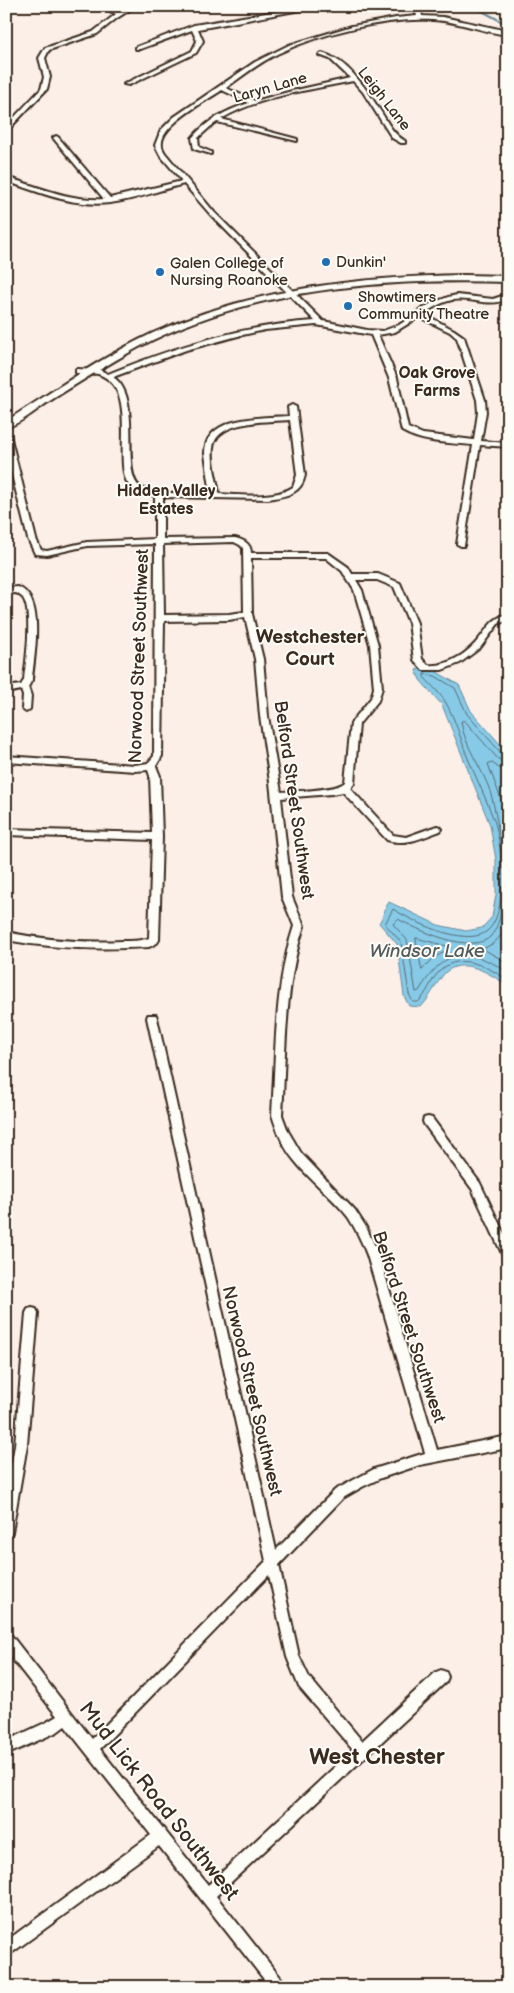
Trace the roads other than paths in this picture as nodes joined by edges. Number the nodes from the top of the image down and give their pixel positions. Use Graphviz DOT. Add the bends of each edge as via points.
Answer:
graph roads {
  1 [pos="103,6"];
  2 [pos="133,6"];
  3 [pos="319,6"];
  4 [pos="417,6"];
  5 [pos="120,14"];
  6 [pos="420,18"];
  7 [pos="194,27"];
  8 [pos="508,33"];
  9 [pos="138,48"];
  10 [pos="322,55"];
  11 [pos="354,79"];
  12 [pos="127,84"];
  13 [pos="220,89"];
  14 [pos="250,103"];
  15 [pos="217,120"];
  16 [pos="6,130"];
  17 [pos="56,138"];
  18 [pos="295,140"];
  19 [pos="403,142"];
  20 [pos="209,153"];
  21 [pos="6,179"];
  22 [pos="187,182"];
  23 [pos="109,200"];
  24 [pos="508,275"];
  25 [pos="508,280"];
  26 [pos="289,291"];
  27 [pos="508,296"];
  28 [pos="420,315"];
  29 [pos="322,324"];
  30 [pos="374,334"];
  31 [pos="96,369"];
  32 [pos="79,371"];
  33 [pos="108,376"];
  34 [pos="292,407"];
  35 [pos="6,416"];
  36 [pos="292,418"];
  37 [pos="6,425"];
  38 [pos="6,435"];
  39 [pos="477,442"];
  40 [pos="508,446"];
  41 [pos="158,495"];
  42 [pos="215,495"];
  43 [pos="160,542"];
  44 [pos="461,544"];
  45 [pos="248,555"];
  46 [pos="352,577"];
  47 [pos="10,590"];
  48 [pos="248,614"];
  49 [pos="508,617"];
  50 [pos="160,618"];
  51 [pos="24,687"];
  52 [pos="6,690"];
  53 [pos="26,710"];
  54 [pos="6,759"];
  55 [pos="151,766"];
  56 [pos="345,788"];
  57 [pos="277,795"];
  58 [pos="437,829"];
  59 [pos="6,832"];
  60 [pos="157,836"];
  61 [pos="6,936"];
  62 [pos="152,1018"];
  63 [pos="428,1121"];
  64 [pos="508,1255"];
  65 [pos="32,1314"];
  66 [pos="508,1442"];
  67 [pos="433,1458"];
  68 [pos="6,1532"];
  69 [pos="272,1561"];
  70 [pos="6,1640"];
  71 [pos="441,1678"];
  72 [pos="67,1717"];
  73 [pos="6,1748"];
  74 [pos="92,1748"];
  75 [pos="362,1750"];
  76 [pos="161,1836"];
  77 [pos="207,1895"];
  78 [pos="6,1950"];
  79 [pos="279,1987"];
  1 -- 5 [label="street"];
  2 -- 5 [label="street"];
  3 -- 7 [label="street"];
  4 -- 6 [label="street"];
  5 -- 16 [label="street" via="95,33 47,50 42,58 47,77 44,90"];
  6 -- 8 [label="street"];
  6 -- 13 [label="street" via="377,24 294,46 266,58"];
  7 -- 9 [label="street"];
  7 -- 12 [label="street" via="200,41 194,52"];
  10 -- 11 [label="street, Leigh Lane" via="332,58"];
  11 -- 14 [label="street, Laryn Lane"];
  11 -- 19 [label="street, Leigh Lane" via="394,137"];
  13 -- 14 [label="street"];
  13 -- 22 [label="street" via="178,118 160,137 158,145 162,154"];
  14 -- 15 [label="street, Laryn Lane"];
  15 -- 18 [label="street"];
  15 -- 20 [label="street, Laryn Lane" via="198,134 194,142 196,148"];
  17 -- 23 [label="street"];
  21 -- 23 [label="street" via="67,198 93,202"];
  22 -- 23 [label="street"];
  22 -- 26 [label="street" via="212,213"];
  24 -- 26 [label="main road" via="417,275"];
  25 -- 26 [label="main road" via="419,280"];
  26 -- 29 [label="street"];
  26 -- 31 [label="main road" via="182,324 142,342"];
  26 -- 32 [label="main road" via="214,306 168,323"];
  27 -- 28 [label="street" via="491,302 451,298"];
  28 -- 30 [label="street" via="390,332"];
  28 -- 39 [label="street" via="461,339 482,400"];
  29 -- 30 [label="street"];
  29 -- 33 [label="street" via="289,326 228,337"];
  30 -- 39 [label="street" via="393,378 406,431"];
  31 -- 32 [label="street"];
  31 -- 33 [label="street"];
  31 -- 37 [label="main road"];
  32 -- 35 [label="main road"];
  33 -- 41 [label="street" via="118,385 125,405 130,480 138,489"];
  34 -- 36 [label="street"];
  36 -- 42 [label="street" via="236,423 217,430 210,440 209,449"];
  36 -- 42 [label="street" via="301,475 296,488 274,497"];
  38 -- 43 [label="street" via="35,550 44,553 87,544"];
  39 -- 40 [label="street"];
  39 -- 44 [label="street"];
  41 -- 42 [label="street"];
  41 -- 43 [label="street, Norwood Street Southwest"];
  43 -- 45 [label="street" via="235,540 246,546"];
  43 -- 50 [label="street, Norwood Street Southwest"];
  45 -- 46 [label="street" via="323,554 338,562"];
  45 -- 48 [label="street, Belford Street Southwest"];
  46 -- 49 [label="street" via="378,577 397,585 413,623 418,660 422,666 446,666 466,655 483,640 496,621"];
  46 -- 56 [label="street" via="370,629 378,688 375,699 355,722 349,783"];
  47 -- 51 [label="street" via="26,595 32,612 28,680"];
  48 -- 50 [label="street"];
  48 -- 57 [label="street, Belford Street Southwest" via="258,659"];
  50 -- 55 [label="street, Norwood Street Southwest" via="158,756"];
  51 -- 52 [label="street"];
  51 -- 53 [label="street"];
  54 -- 55 [label="street" via="135,768"];
  55 -- 60 [label="street, Norwood Street Southwest"];
  56 -- 57 [label="street"];
  56 -- 58 [label="street" via="390,838 406,840"];
  57 -- 67 [label="street, Belford Street Southwest" via="287,897 299,926 286,974 277,1115 294,1154 348,1209 365,1236"];
  59 -- 60 [label="street"];
  60 -- 61 [label="street, Norwood Street Southwest" via="154,940 149,943 64,946"];
  62 -- 69 [label="street, Norwood Street Southwest"];
  63 -- 64 [label="street" via="476,1186"];
  65 -- 68 [label="street" via="21,1445"];
  66 -- 67 [label="street"];
  67 -- 69 [label="street" via="392,1468 353,1484 325,1505"];
  69 -- 74 [label="street"];
  69 -- 75 [label="street, Norwood Street Southwest" via="298,1671 321,1704"];
  70 -- 72 [label="street, Mud Lick Road Southwest"];
  71 -- 75 [label="street"];
  72 -- 73 [label="street"];
  72 -- 74 [label="street, Mud Lick Road Southwest"];
  74 -- 76 [label="street, Mud Lick Road Southwest"];
  75 -- 77 [label="street"];
  76 -- 77 [label="street, Mud Lick Road Southwest"];
  76 -- 78 [label="street"];
  77 -- 79 [label="street, Mud Lick Road Southwest"];
}
